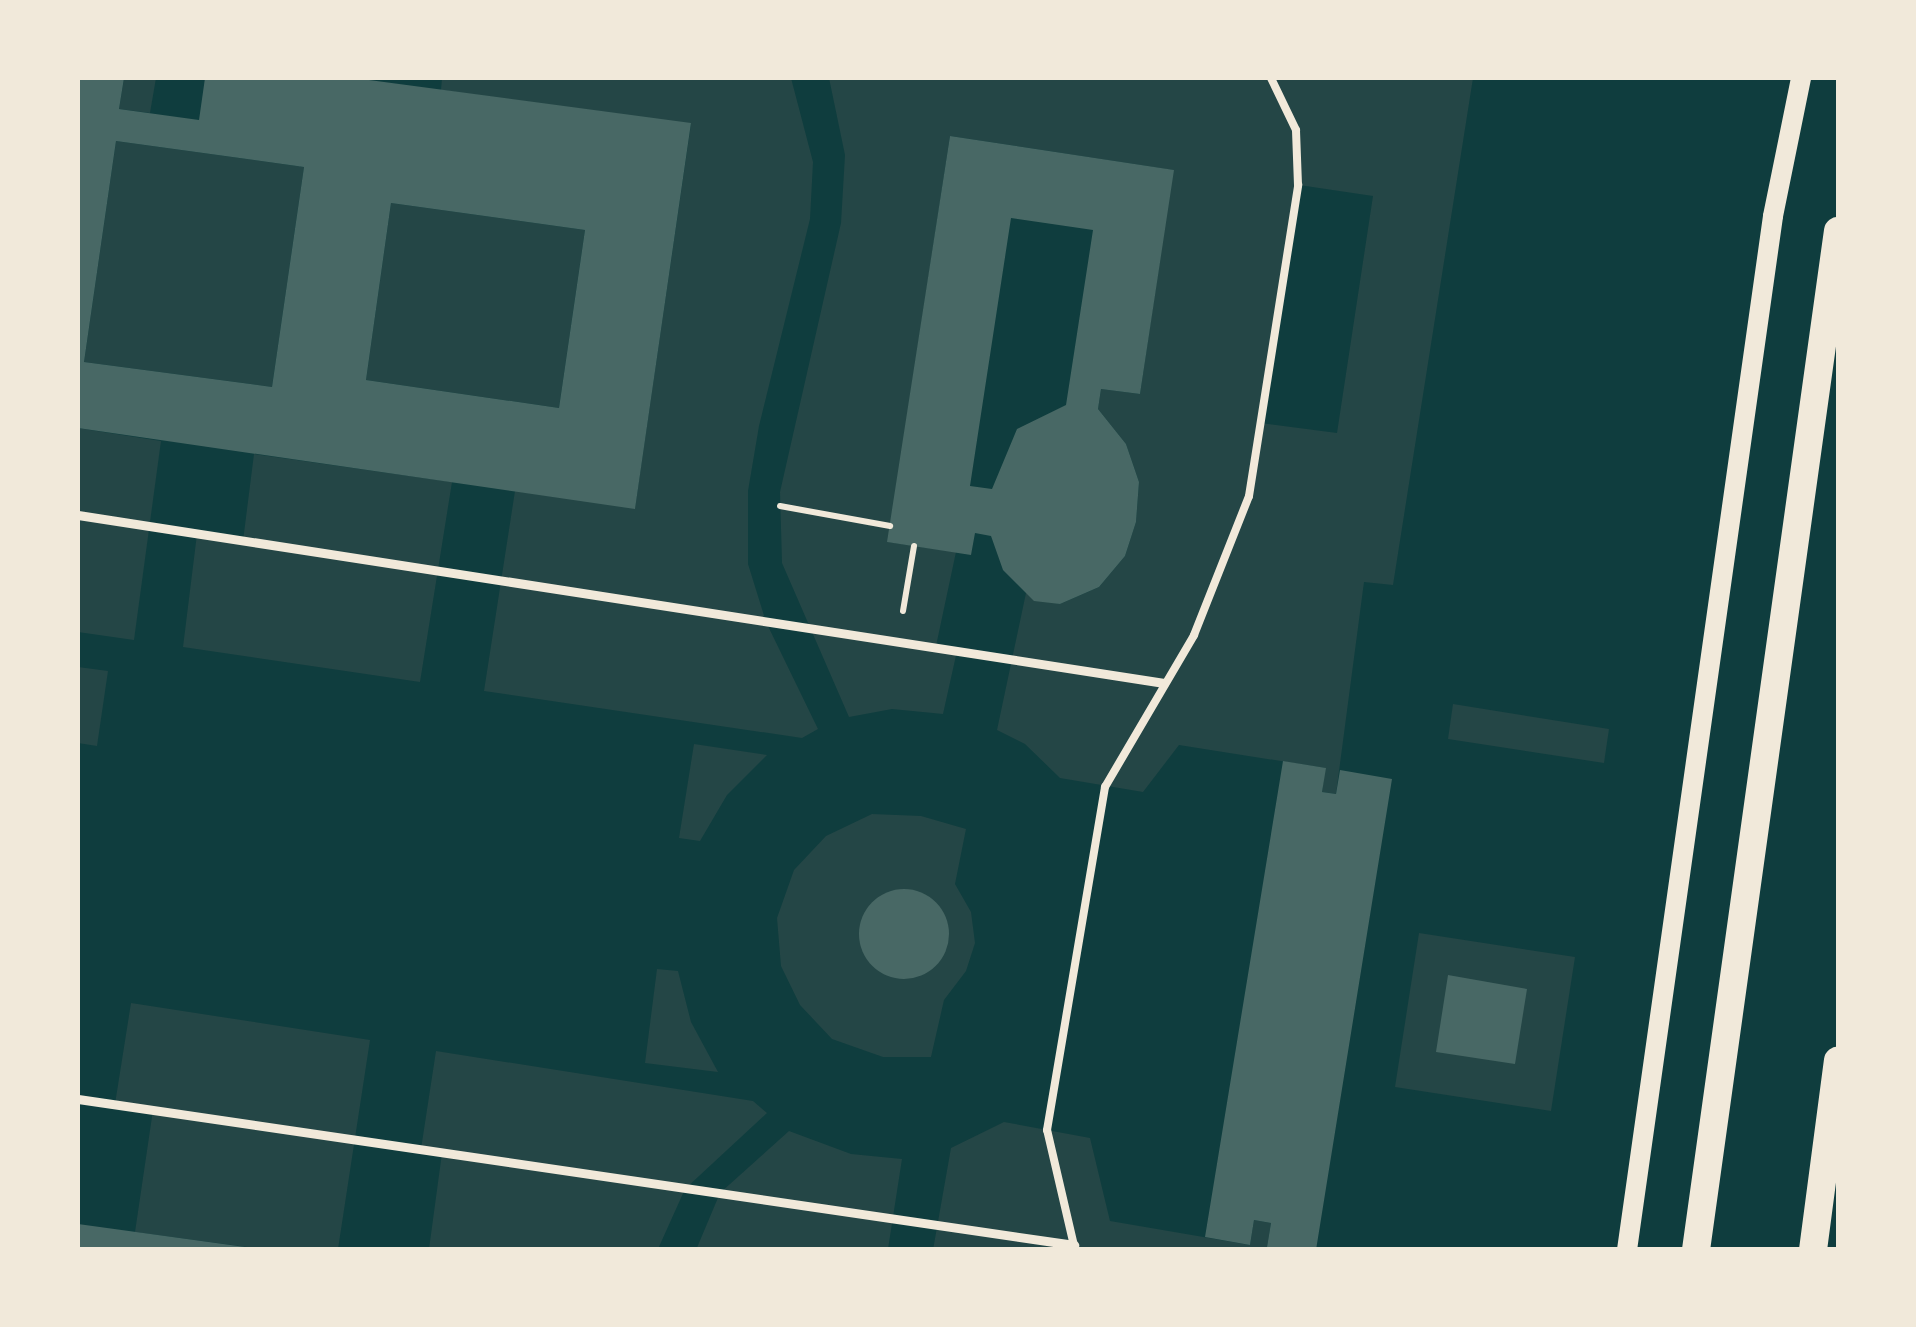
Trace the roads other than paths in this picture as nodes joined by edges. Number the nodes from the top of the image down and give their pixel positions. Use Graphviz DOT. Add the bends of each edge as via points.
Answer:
graph roads {
  1 [pos="1271,78"];
  2 [pos="1801,78"];
  3 [pos="1838,231"];
  4 [pos="78,515"];
  5 [pos="1164,683"];
  6 [pos="1838,1060"];
  7 [pos="78,1098"];
  8 [pos="1696,1244"];
  9 [pos="1075,1248"];
  10 [pos="1627,1250"];
  11 [pos="1813,1250"];
  1 -- 5 [label="lane" via="1296,130 1298,185 1249,496 1226,567"];
  2 -- 10 [label="main road" via="1773,216"];
  3 -- 8 [label="highway"];
  4 -- 5 [label="street"];
  5 -- 9 [label="lane" via="1105,787 1047,1130"];
  6 -- 11 [label="highway"];
  7 -- 9 [label="street"];
}
